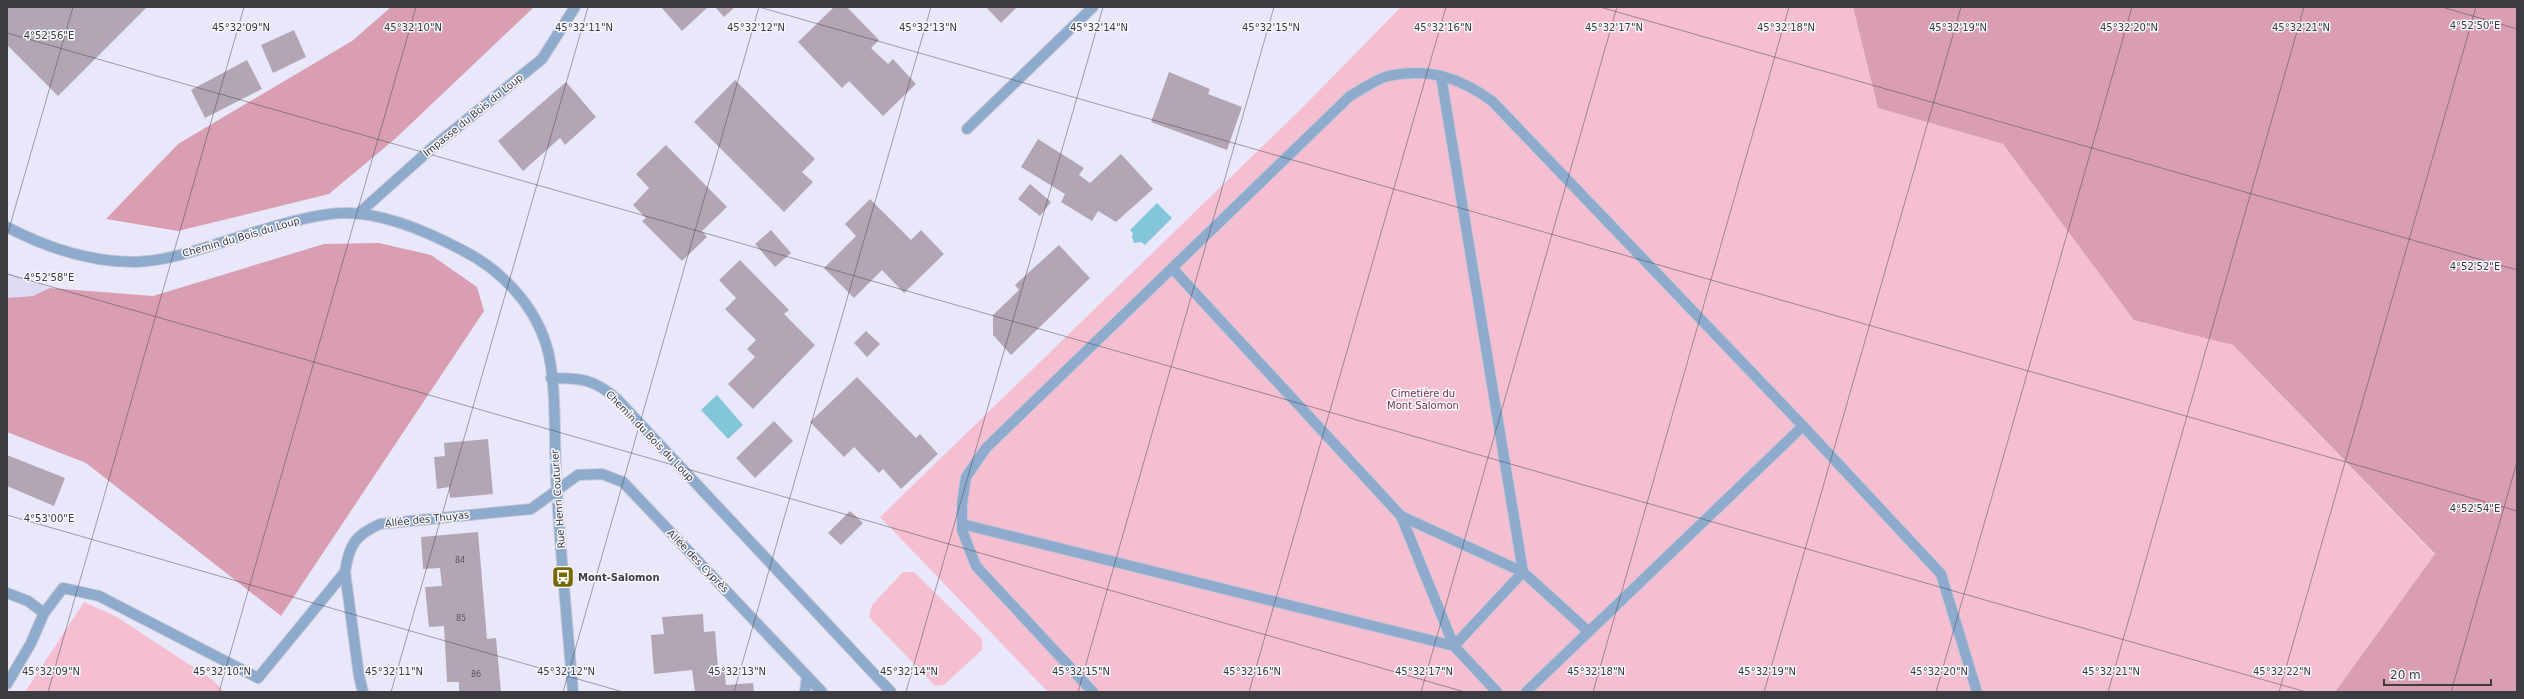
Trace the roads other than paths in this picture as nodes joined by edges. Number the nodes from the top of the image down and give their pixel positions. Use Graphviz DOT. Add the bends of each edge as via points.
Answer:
graph roads {
  1 [pos="575,7"];
  2 [pos="1093,7"];
  3 [pos="1441,76"];
  4 [pos="967,129"];
  5 [pos="358,214"];
  6 [pos="7,228"];
  7 [pos="1172,268"];
  8 [pos="551,378"];
  9 [pos="1803,426"];
  10 [pos="557,489"];
  11 [pos="1401,516"];
  12 [pos="962,524"];
  13 [pos="345,572"];
  14 [pos="1523,572"];
  15 [pos="7,593"];
  16 [pos="44,613"];
  17 [pos="1589,632"];
  18 [pos="1454,646"];
  19 [pos="807,676"];
  20 [pos="7,684"];
  21 [pos="363,692"];
  22 [pos="573,692"];
  23 [pos="805,692"];
  24 [pos="822,692"];
  25 [pos="891,692"];
  26 [pos="1093,692"];
  27 [pos="1497,692"];
  28 [pos="1526,692"];
  29 [pos="1977,692"];
  1 -- 5 [label="street, Impasse du Bois du Loup" via="542,59 432,147"];
  2 -- 4 [label="street"];
  3 -- 7 [label="street" via="1387,76 1350,96"];
  3 -- 9 [label="street" via="1468,85 1492,101"];
  3 -- 14 [label="street"];
  5 -- 6 [label="street, Chemin du Bois du Loup" via="331,214 272,227 162,260 134,262 103,260 59,250"];
  5 -- 8 [label="street, Chemin du Bois du Loup" via="402,224 444,240 478,258 503,279 537,320 547,346"];
  7 -- 11 [label="street"];
  7 -- 12 [label="street" via="986,448 966,477"];
  8 -- 10 [label="street, Rue Henri Couturier"];
  8 -- 25 [label="street, Chemin du Bois du Loup" via="588,380 617,399"];
  9 -- 17 [label="street"];
  9 -- 29 [label="street" via="1941,574"];
  10 -- 13 [label="street, Allée des Thuyas" via="531,509 380,524 365,530 353,542"];
  10 -- 19 [label="street, Allée des Cyprès" via="578,475 612,476 623,482"];
  10 -- 22 [label="street, Rue Henri Couturier"];
  11 -- 14 [label="street"];
  11 -- 18 [label="street"];
  12 -- 18 [label="street"];
  12 -- 26 [label="street" via="976,566"];
  13 -- 16 [label="street" via="258,678 99,596 63,588"];
  13 -- 21 [label="street, Allée des Thuyas"];
  14 -- 17 [label="street"];
  14 -- 18 [label="street"];
  15 -- 16 [label="street" via="28,601"];
  16 -- 20 [label="street" via="31,643"];
  17 -- 28 [label="street"];
  18 -- 27 [label="street"];
  19 -- 23 [label="street"];
  19 -- 24 [label="street, Allée des Cyprès"];
}
